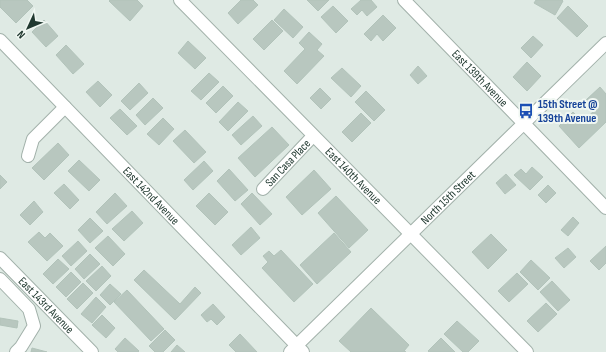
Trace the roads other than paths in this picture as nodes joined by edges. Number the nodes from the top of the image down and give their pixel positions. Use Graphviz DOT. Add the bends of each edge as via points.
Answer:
graph roads {
  1 [pos="180,0"];
  2 [pos="404,0"];
  3 [pos="0,40"];
  4 [pos="606,43"];
  5 [pos="65,107"];
  6 [pos="523,123"];
  7 [pos="313,136"];
  8 [pos="28,156"];
  9 [pos="263,189"];
  10 [pos="606,208"];
  11 [pos="411,234"];
  12 [pos="0,258"];
  13 [pos="0,279"];
  14 [pos="297,350"];
  15 [pos="16,352"];
  16 [pos="92,352"];
  17 [pos="527,352"];
  1 -- 7 [label="street, East 140th Avenue"];
  2 -- 6 [label="street, East 139th Avenue"];
  3 -- 5 [label="street, East 142nd Avenue"];
  4 -- 6 [label="street, North 15th Street"];
  5 -- 8 [label="street" via="34,139"];
  5 -- 14 [label="street, East 142nd Avenue"];
  6 -- 10 [label="street, East 139th Avenue"];
  6 -- 11 [label="street, North 15th Street"];
  7 -- 9 [label="street, San Casa Place"];
  7 -- 11 [label="street, East 140th Avenue"];
  11 -- 14 [label="street, North 15th Street"];
  11 -- 17 [label="street, East 140th Avenue"];
  12 -- 16 [label="street, East 143rd Avenue"];
  13 -- 15 [label="street" via="29,309 34,326"];
}
